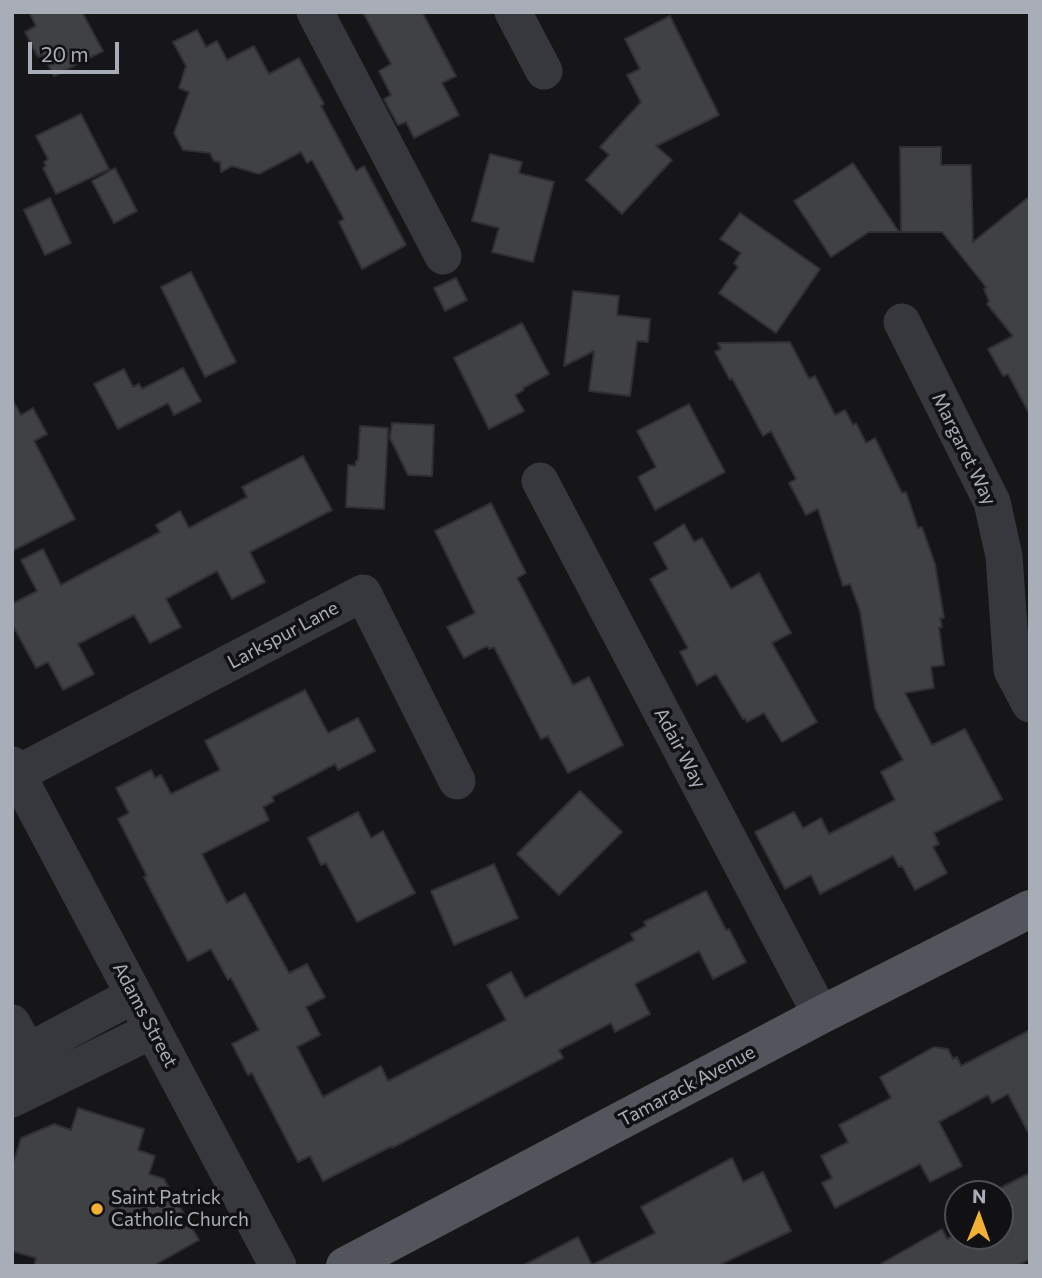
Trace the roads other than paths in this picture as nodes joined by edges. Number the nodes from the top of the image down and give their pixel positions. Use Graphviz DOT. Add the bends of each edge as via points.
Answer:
graph roads {
  1 [pos="315,12"];
  2 [pos="513,12"];
  3 [pos="544,71"];
  4 [pos="443,256"];
  5 [pos="902,322"];
  6 [pos="540,481"];
  7 [pos="1030,704"];
  8 [pos="15,769"];
  9 [pos="457,781"];
  10 [pos="1030,909"];
  11 [pos="134,995"];
  12 [pos="821,1015"];
  13 [pos="153,1030"];
  14 [pos="22,1063"];
  15 [pos="278,1266"];
  16 [pos="345,1266"];
  1 -- 4 [label="street"];
  2 -- 3 [label="street"];
  5 -- 7 [label="street, Margaret Way" via="992,502 1004,556 1012,670"];
  6 -- 12 [label="street, Adair Way"];
  8 -- 9 [label="street, Larkspur Lane" via="363,593"];
  8 -- 11 [label="street, Adams Street"];
  10 -- 12 [label="main road, Tamarack Avenue"];
  11 -- 13 [label="street, Adams Street"];
  11 -- 14 [label="street"];
  12 -- 16 [label="main road, Tamarack Avenue"];
  13 -- 14 [label="street"];
  13 -- 15 [label="street, Adams Street"];
}
